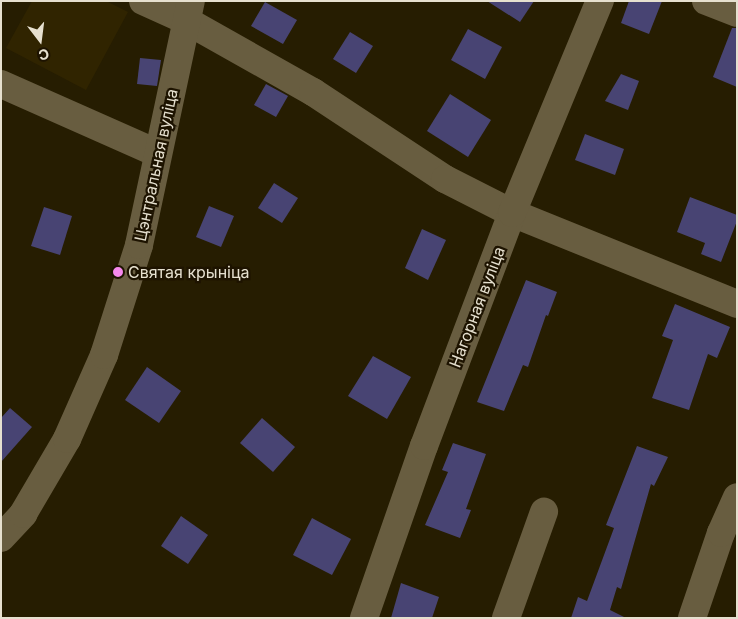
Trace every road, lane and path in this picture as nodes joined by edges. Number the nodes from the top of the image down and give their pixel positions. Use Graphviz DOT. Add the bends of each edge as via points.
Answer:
graph roads {
  1 [pos="143,1"];
  2 [pos="600,1"];
  3 [pos="706,1"];
  4 [pos="189,11"];
  5 [pos="737,14"];
  6 [pos="1,84"];
  7 [pos="157,153"];
  8 [pos="512,213"];
  9 [pos="737,304"];
  10 [pos="737,497"];
  11 [pos="544,512"];
  12 [pos="1,538"];
  13 [pos="364,618"];
  14 [pos="506,618"];
  15 [pos="692,618"];
  1 -- 4 [label="street"];
  2 -- 8 [label="street, Нагорная вуліца"];
  3 -- 5 [label="street"];
  4 -- 7 [label="street, Цэнтральная вуліца"];
  4 -- 8 [label="street" via="446,179"];
  6 -- 7 [label="street"];
  7 -- 12 [label="street, Цэнтральная вуліца" via="139,245 104,355 67,439 23,514"];
  8 -- 9 [label="street"];
  8 -- 13 [label="street, Нагорная вуліца" via="424,446"];
  10 -- 15 [label="street"];
  11 -- 14 [label="street"];
}
